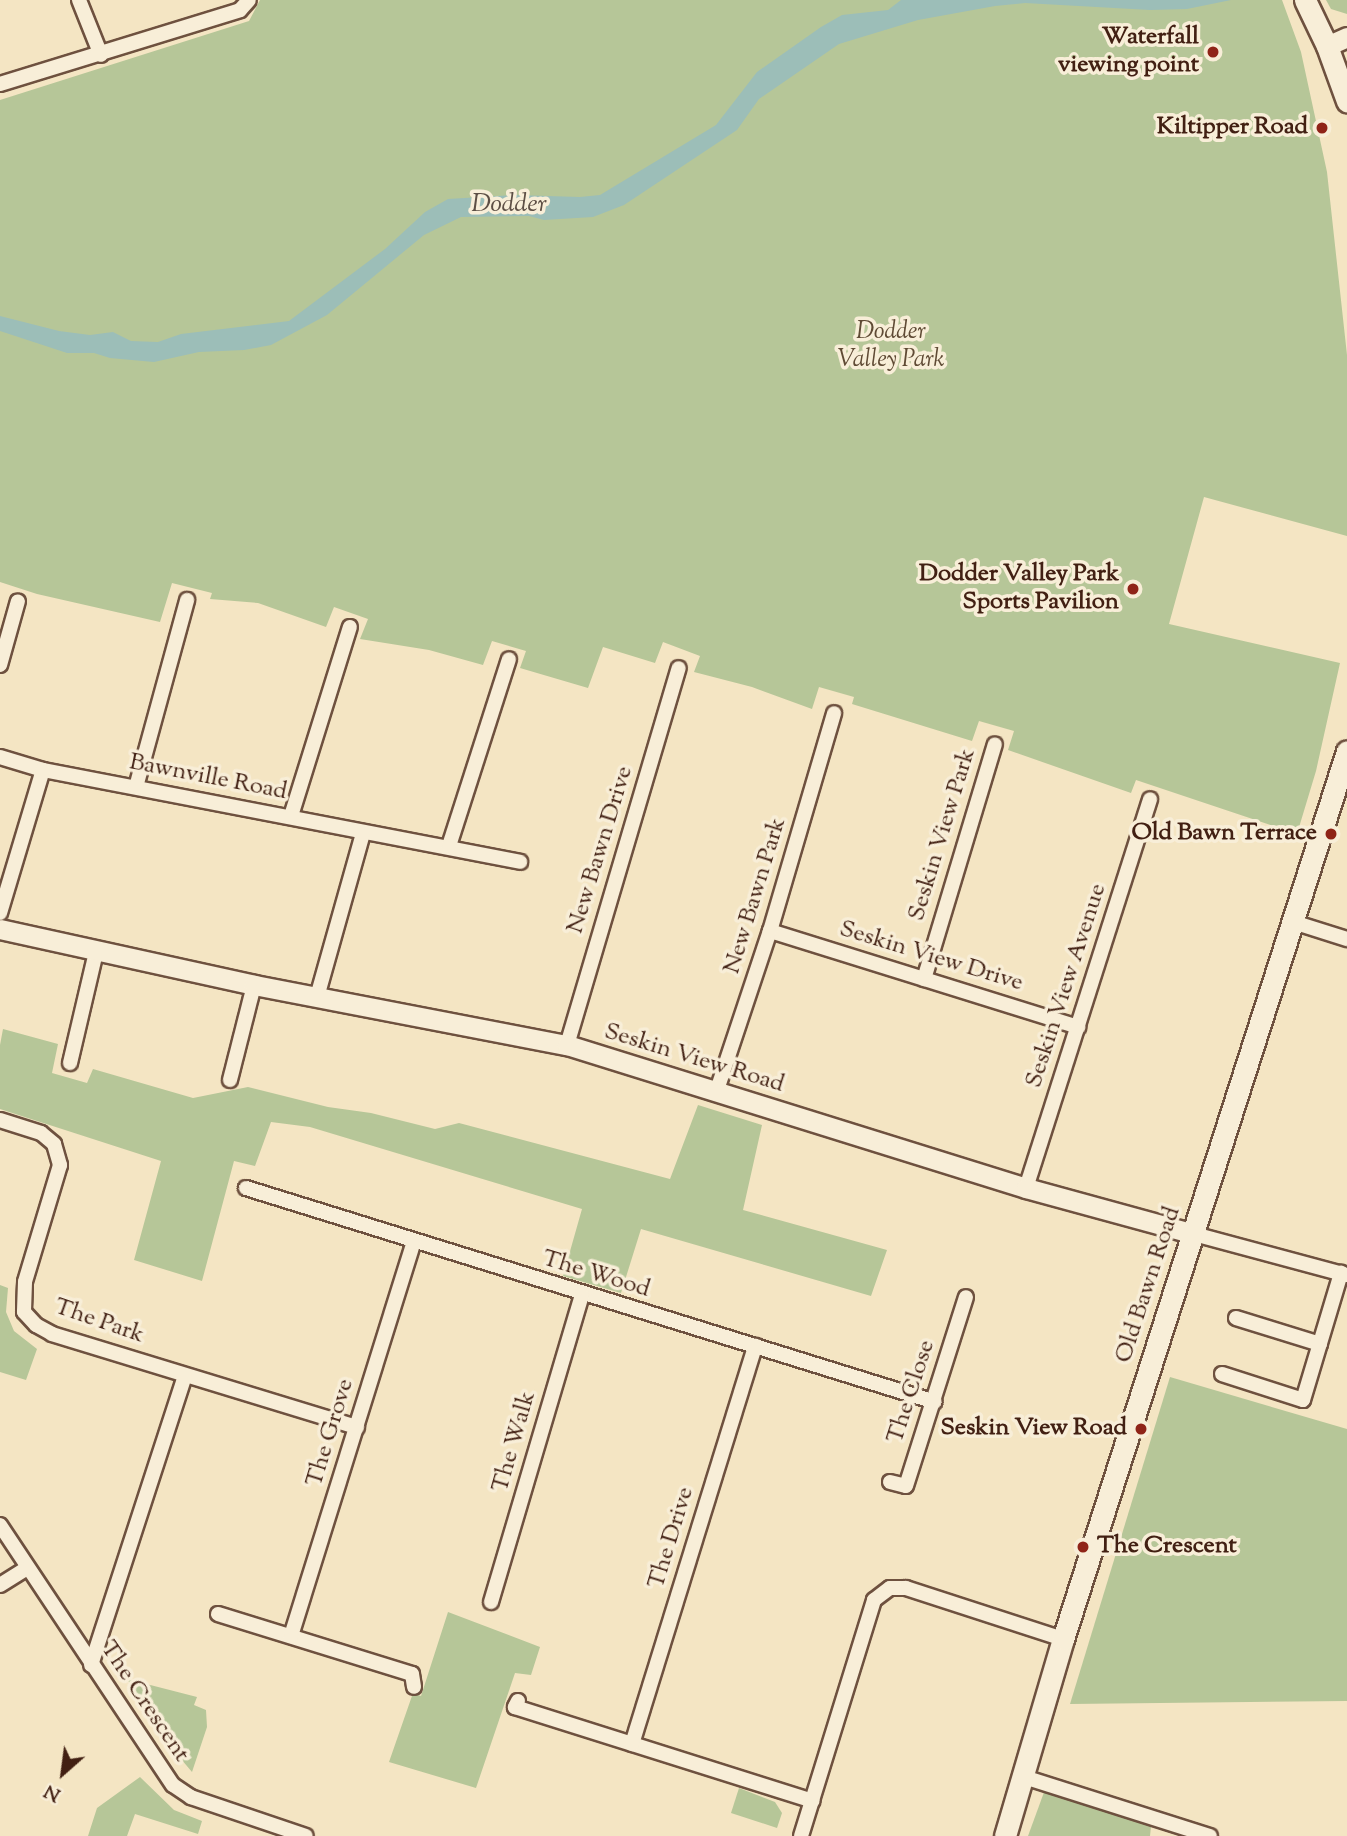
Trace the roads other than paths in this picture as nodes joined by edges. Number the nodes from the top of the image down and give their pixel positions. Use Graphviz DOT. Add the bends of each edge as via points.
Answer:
graph roads {
  1 [pos="79,0"];
  2 [pos="249,0"];
  3 [pos="1305,0"];
  4 [pos="1347,37"];
  5 [pos="1327,46"];
  6 [pos="102,55"];
  7 [pos="0,84"];
  8 [pos="1347,101"];
  9 [pos="187,600"];
  10 [pos="18,601"];
  11 [pos="350,627"];
  12 [pos="509,659"];
  13 [pos="0,665"];
  14 [pos="679,668"];
  15 [pos="834,713"];
  16 [pos="995,744"];
  17 [pos="1347,751"];
  18 [pos="0,757"];
  19 [pos="43,770"];
  20 [pos="136,787"];
  21 [pos="1150,799"];
  22 [pos="291,816"];
  23 [pos="363,832"];
  24 [pos="449,846"];
  25 [pos="520,862"];
  26 [pos="0,913"];
  27 [pos="1293,922"];
  28 [pos="0,929"];
  29 [pos="770,931"];
  30 [pos="1347,939"];
  31 [pos="96,952"];
  32 [pos="924,979"];
  33 [pos="254,985"];
  34 [pos="317,997"];
  35 [pos="1078,1027"];
  36 [pos="567,1045"];
  37 [pos="70,1063"];
  38 [pos="230,1080"];
  39 [pos="717,1090"];
  40 [pos="0,1121"];
  41 [pos="246,1188"];
  42 [pos="1026,1188"];
  43 [pos="1194,1234"];
  44 [pos="414,1242"];
  45 [pos="1344,1274"];
  46 [pos="582,1295"];
  47 [pos="966,1297"];
  48 [pos="1236,1318"];
  49 [pos="1320,1343"];
  50 [pos="755,1346"];
  51 [pos="1222,1374"];
  52 [pos="185,1376"];
  53 [pos="935,1402"];
  54 [pos="356,1427"];
  55 [pos="890,1482"];
  56 [pos="0,1525"];
  57 [pos="27,1568"];
  58 [pos="0,1585"];
  59 [pos="491,1602"];
  60 [pos="218,1614"];
  61 [pos="290,1636"];
  62 [pos="1063,1639"];
  63 [pos="91,1665"];
  64 [pos="414,1687"];
  65 [pos="518,1701"];
  66 [pos="632,1744"];
  67 [pos="1024,1777"];
  68 [pos="813,1801"];
  69 [pos="262,1830"];
  70 [pos="284,1833"];
  71 [pos="306,1836"];
  72 [pos="801,1836"];
  73 [pos="1005,1836"];
  74 [pos="1210,1836"];
  1 -- 6 [label="street"];
  2 -- 6 [label="street" via="240,10"];
  3 -- 5 [label="main road"];
  4 -- 5 [label="street"];
  5 -- 8 [label="main road"];
  6 -- 7 [label="street"];
  9 -- 20 [label="street"];
  10 -- 13 [label="street"];
  11 -- 22 [label="street"];
  12 -- 24 [label="street"];
  14 -- 36 [label="street, New Bawn Drive"];
  15 -- 29 [label="street, New Bawn Park"];
  16 -- 32 [label="street, Seskin View Park"];
  17 -- 27 [label="main road, Old Bawn Road"];
  18 -- 19 [label="street, Bawnville Road"];
  19 -- 20 [label="street, Bawnville Road"];
  19 -- 26 [label="street"];
  20 -- 22 [label="street, Bawnville Road"];
  21 -- 35 [label="street, Seskin View Avenue"];
  22 -- 23 [label="street, Bawnville Road"];
  23 -- 24 [label="street, Bawnville Road"];
  23 -- 34 [label="street"];
  24 -- 25 [label="street, Bawnville Road"];
  27 -- 30 [label="street"];
  27 -- 43 [label="main road, Old Bawn Road"];
  28 -- 31 [label="street, Seskin View Road"];
  29 -- 32 [label="street, Seskin View Drive"];
  29 -- 39 [label="street, New Bawn Park"];
  31 -- 33 [label="street, Seskin View Road"];
  31 -- 37 [label="street"];
  32 -- 35 [label="street, Seskin View Drive"];
  33 -- 34 [label="street, Seskin View Road"];
  33 -- 38 [label="street"];
  34 -- 36 [label="street, Seskin View Road"];
  35 -- 42 [label="street, Seskin View Avenue"];
  36 -- 39 [label="street, Seskin View Road"];
  39 -- 42 [label="street, Seskin View Road"];
  40 -- 52 [label="street, The Park" via="41,1133 54,1144 60,1166 25,1282 24,1312 52,1334"];
  41 -- 44 [label="street, The Wood"];
  42 -- 43 [label="street, Seskin View Road"];
  43 -- 45 [label="street"];
  43 -- 62 [label="main road, Old Bawn Road"];
  44 -- 46 [label="street, The Wood"];
  44 -- 54 [label="street, The Grove"];
  45 -- 49 [label="street"];
  46 -- 50 [label="street, The Wood"];
  46 -- 59 [label="street, The Walk"];
  47 -- 53 [label="street, The Close"];
  48 -- 49 [label="street"];
  49 -- 51 [label="street" via="1304,1400"];
  50 -- 53 [label="street, The Wood"];
  50 -- 66 [label="street, The Drive"];
  52 -- 54 [label="street, The Park"];
  52 -- 63 [label="street"];
  53 -- 55 [label="street, The Close" via="905,1486"];
  54 -- 61 [label="street, The Grove"];
  56 -- 57 [label="street, The Crescent"];
  57 -- 58 [label="street"];
  57 -- 63 [label="street, The Crescent"];
  60 -- 61 [label="street"];
  61 -- 64 [label="street" via="412,1674"];
  62 -- 67 [label="main road, Old Bawn Road"];
  62 -- 68 [label="street" via="906,1588 890,1588 874,1600"];
  63 -- 69 [label="street, The Crescent" via="173,1785"];
  65 -- 66 [label="street" via="515,1707"];
  66 -- 68 [label="street"];
  67 -- 73 [label="main road, Old Bawn Road"];
  67 -- 74 [label="street"];
  68 -- 72 [label="street"];
  69 -- 70 [label="street, The Crescent"];
  70 -- 71 [label="street, The Crescent"];
}
